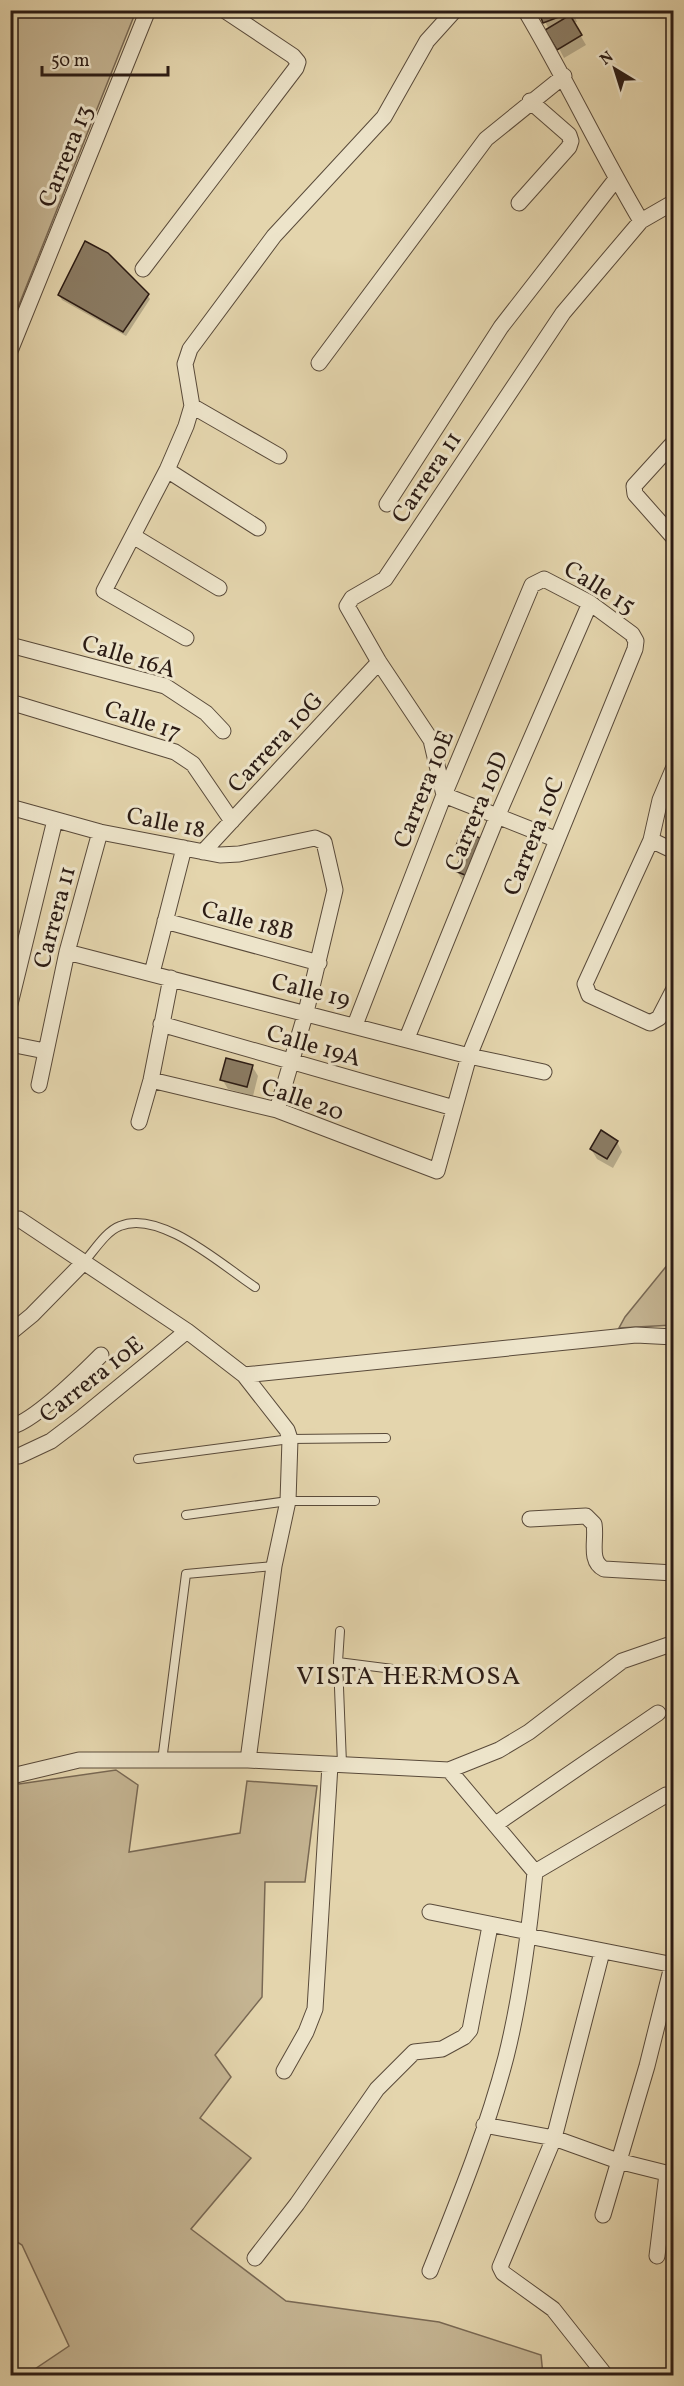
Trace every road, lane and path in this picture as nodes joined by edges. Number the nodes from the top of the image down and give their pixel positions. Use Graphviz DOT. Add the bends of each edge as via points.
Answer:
graph roads {
  1 [pos="148,10"];
  2 [pos="225,10"];
  3 [pos="455,10"];
  4 [pos="525,10"];
  5 [pos="564,76"];
  6 [pos="530,101"];
  7 [pos="616,179"];
  8 [pos="674,202"];
  9 [pos="519,203"];
  10 [pos="641,221"];
  11 [pos="143,268"];
  12 [pos="10,351"];
  13 [pos="319,363"];
  14 [pos="192,406"];
  15 [pos="674,442"];
  16 [pos="279,456"];
  17 [pos="167,470"];
  18 [pos="387,504"];
  19 [pos="258,528"];
  20 [pos="133,536"];
  21 [pos="674,538"];
  22 [pos="544,579"];
  23 [pos="219,588"];
  24 [pos="590,603"];
  25 [pos="633,634"];
  26 [pos="186,638"];
  27 [pos="10,645"];
  28 [pos="379,662"];
  29 [pos="10,702"];
  30 [pos="223,731"];
  31 [pos="674,766"];
  32 [pos="444,795"];
  33 [pos="11,808"];
  34 [pos="497,817"];
  35 [pos="55,820"];
  36 [pos="232,820"];
  37 [pos="100,832"];
  38 [pos="555,839"];
  39 [pos="651,840"];
  40 [pos="184,848"];
  41 [pos="674,851"];
  42 [pos="203,852"];
  43 [pos="165,921"];
  44 [pos="67,952"];
  45 [pos="319,963"];
  46 [pos="152,973"];
  47 [pos="171,978"];
  48 [pos="674,989"];
  49 [pos="10,1004"];
  50 [pos="306,1012"];
  51 [pos="162,1024"];
  52 [pos="355,1025"];
  53 [pos="407,1038"];
  54 [pos="10,1044"];
  55 [pos="45,1051"];
  56 [pos="469,1056"];
  57 [pos="290,1063"];
  58 [pos="544,1072"];
  59 [pos="151,1080"];
  60 [pos="39,1085"];
  61 [pos="454,1108"];
  62 [pos="276,1110"];
  63 [pos="140,1122"];
  64 [pos="437,1171"];
  65 [pos="19,1219"];
  66 [pos="84,1262"];
  67 [pos="255,1287"];
  68 [pos="187,1331"];
  69 [pos="10,1333"];
  70 [pos="674,1337"];
  71 [pos="101,1355"];
  72 [pos="244,1375"];
  73 [pos="10,1427"];
  74 [pos="386,1438"];
  75 [pos="290,1439"];
  76 [pos="19,1456"];
  77 [pos="138,1459"];
  78 [pos="288,1501"];
  79 [pos="375,1501"];
  80 [pos="186,1515"];
  81 [pos="530,1519"];
  82 [pos="274,1566"];
  83 [pos="674,1573"];
  84 [pos="340,1631"];
  85 [pos="674,1643"];
  86 [pos="338,1662"];
  87 [pos="463,1678"];
  88 [pos="658,1713"];
  89 [pos="248,1760"];
  90 [pos="162,1761"];
  91 [pos="336,1765"];
  92 [pos="449,1770"];
  93 [pos="10,1772"];
  94 [pos="666,1795"];
  95 [pos="496,1824"];
  96 [pos="535,1872"];
  97 [pos="430,1912"];
  98 [pos="490,1926"];
  99 [pos="528,1934"];
  100 [pos="602,1952"];
  101 [pos="673,1965"];
  102 [pos="284,2071"];
  103 [pos="484,2125"];
  104 [pos="554,2138"];
  105 [pos="618,2161"];
  106 [pos="670,2175"];
  107 [pos="603,2215"];
  108 [pos="657,2256"];
  109 [pos="255,2258"];
  110 [pos="430,2271"];
  111 [pos="606,2376"];
  1 -- 12 [label="street, Carrera 13"];
  2 -- 11 [label="street" via="298,62"];
  3 -- 14 [label="street" via="427,40 384,117 274,236 190,349 184,364"];
  4 -- 5 [label="street"];
  5 -- 6 [label="street"];
  5 -- 7 [label="street"];
  6 -- 9 [label="street" via="571,141"];
  6 -- 13 [label="street" via="486,139"];
  7 -- 10 [label="street"];
  7 -- 18 [label="street" via="501,327"];
  8 -- 10 [label="street, Carrera 11"];
  10 -- 28 [label="street, Carrera 11" via="563,313 385,579 348,603 349,613"];
  14 -- 16 [label="street"];
  14 -- 17 [label="street"];
  15 -- 21 [label="street" via="634,486 635,494"];
  17 -- 19 [label="street"];
  17 -- 20 [label="street"];
  20 -- 23 [label="street"];
  20 -- 26 [label="street" via="104,591"];
  22 -- 24 [label="street, Calle 15"];
  22 -- 32 [label="street, Carrera 10E" via="532,585"];
  24 -- 25 [label="street, Calle 15"];
  24 -- 34 [label="street, Carrera 10D"];
  25 -- 38 [label="street, Carrera 10C" via="635,649"];
  27 -- 30 [label="street, Calle 16A" via="165,686 206,713"];
  28 -- 32 [label="street, Carrera 11" via="431,740"];
  28 -- 36 [label="street, Carrera 10G"];
  29 -- 36 [label="street, Calle 17" via="175,752 193,764"];
  31 -- 39 [label="street" via="660,800"];
  32 -- 34 [label="street"];
  32 -- 52 [label="street, Carrera 10E"];
  33 -- 35 [label="street, Calle 18"];
  34 -- 38 [label="street"];
  34 -- 53 [label="street, Carrera 10D"];
  35 -- 37 [label="street, Calle 18"];
  35 -- 49 [label="street"];
  36 -- 42 [label="street, Carrera 10G"];
  37 -- 40 [label="street, Calle 18"];
  37 -- 44 [label="street, Carrera 11"];
  38 -- 56 [label="street, Carrera 10C"];
  39 -- 41 [label="street"];
  39 -- 48 [label="street" via="585,984 586,991 589,996 650,1023 660,1018"];
  40 -- 42 [label="street, Calle 18"];
  40 -- 43 [label="street"];
  42 -- 45 [label="street, Calle 18" via="231,856 315,838 324,842 335,890"];
  43 -- 45 [label="street, Calle 18B"];
  43 -- 46 [label="street"];
  44 -- 46 [label="street, Calle 19"];
  44 -- 55 [label="street, Carrera 11"];
  45 -- 50 [label="street"];
  46 -- 47 [label="street, Calle 19"];
  47 -- 50 [label="street, Calle 19"];
  47 -- 51 [label="street"];
  50 -- 52 [label="street, Calle 19"];
  50 -- 57 [label="street"];
  51 -- 57 [label="street, Calle 19A"];
  51 -- 59 [label="street"];
  52 -- 53 [label="street, Calle 19"];
  53 -- 56 [label="street, Calle 19"];
  54 -- 55 [label="street"];
  55 -- 60 [label="street, Carrera 11"];
  56 -- 58 [label="street, Calle 19"];
  56 -- 61 [label="street, Carrera 10C"];
  57 -- 61 [label="street, Calle 19A"];
  57 -- 62 [label="street"];
  59 -- 62 [label="street, Calle 20"];
  59 -- 63 [label="street"];
  61 -- 64 [label="street, Carrera 10C"];
  62 -- 64 [label="street, Calle 20"];
  65 -- 66 [label="street"];
  66 -- 67 [label="lane" via="118,1226 146,1223 166,1228"];
  66 -- 68 [label="street"];
  66 -- 69 [label="street"];
  68 -- 72 [label="street"];
  68 -- 76 [label="street, Carrera 10E" via="51,1441"];
  70 -- 72 [label="street" via="636,1335"];
  71 -- 73 [label="street" via="60,1393"];
  72 -- 75 [label="street" via="270,1406"];
  74 -- 75 [label="lane"];
  75 -- 77 [label="lane"];
  75 -- 78 [label="street"];
  78 -- 79 [label="lane"];
  78 -- 80 [label="lane"];
  78 -- 82 [label="street"];
  81 -- 83 [label="street" via="586,1516 594,1524 594,1558 598,1566"];
  82 -- 89 [label="street"];
  82 -- 90 [label="lane" via="186,1574"];
  84 -- 86 [label="lane"];
  85 -- 92 [label="street" via="622,1661 528,1732 499,1750"];
  86 -- 87 [label="lane"];
  86 -- 91 [label="lane"];
  88 -- 95 [label="street"];
  89 -- 90 [label="street"];
  89 -- 91 [label="street"];
  90 -- 93 [label="street" via="80,1760 16,1775"];
  91 -- 92 [label="street"];
  91 -- 102 [label="street" via="315,2008"];
  92 -- 95 [label="street"];
  94 -- 96 [label="street"];
  95 -- 96 [label="street"];
  96 -- 99 [label="street"];
  97 -- 98 [label="street"];
  98 -- 99 [label="street"];
  98 -- 109 [label="street" via="470,2030 442,2049 414,2052 377,2089"];
  99 -- 100 [label="street"];
  99 -- 103 [label="street" via="506,2056"];
  100 -- 101 [label="street"];
  100 -- 104 [label="street"];
  101 -- 105 [label="street"];
  103 -- 104 [label="street"];
  103 -- 110 [label="street"];
  104 -- 105 [label="street"];
  104 -- 111 [label="street" via="500,2267 553,2309"];
  105 -- 106 [label="street"];
  105 -- 107 [label="street"];
  106 -- 108 [label="street"];
}
